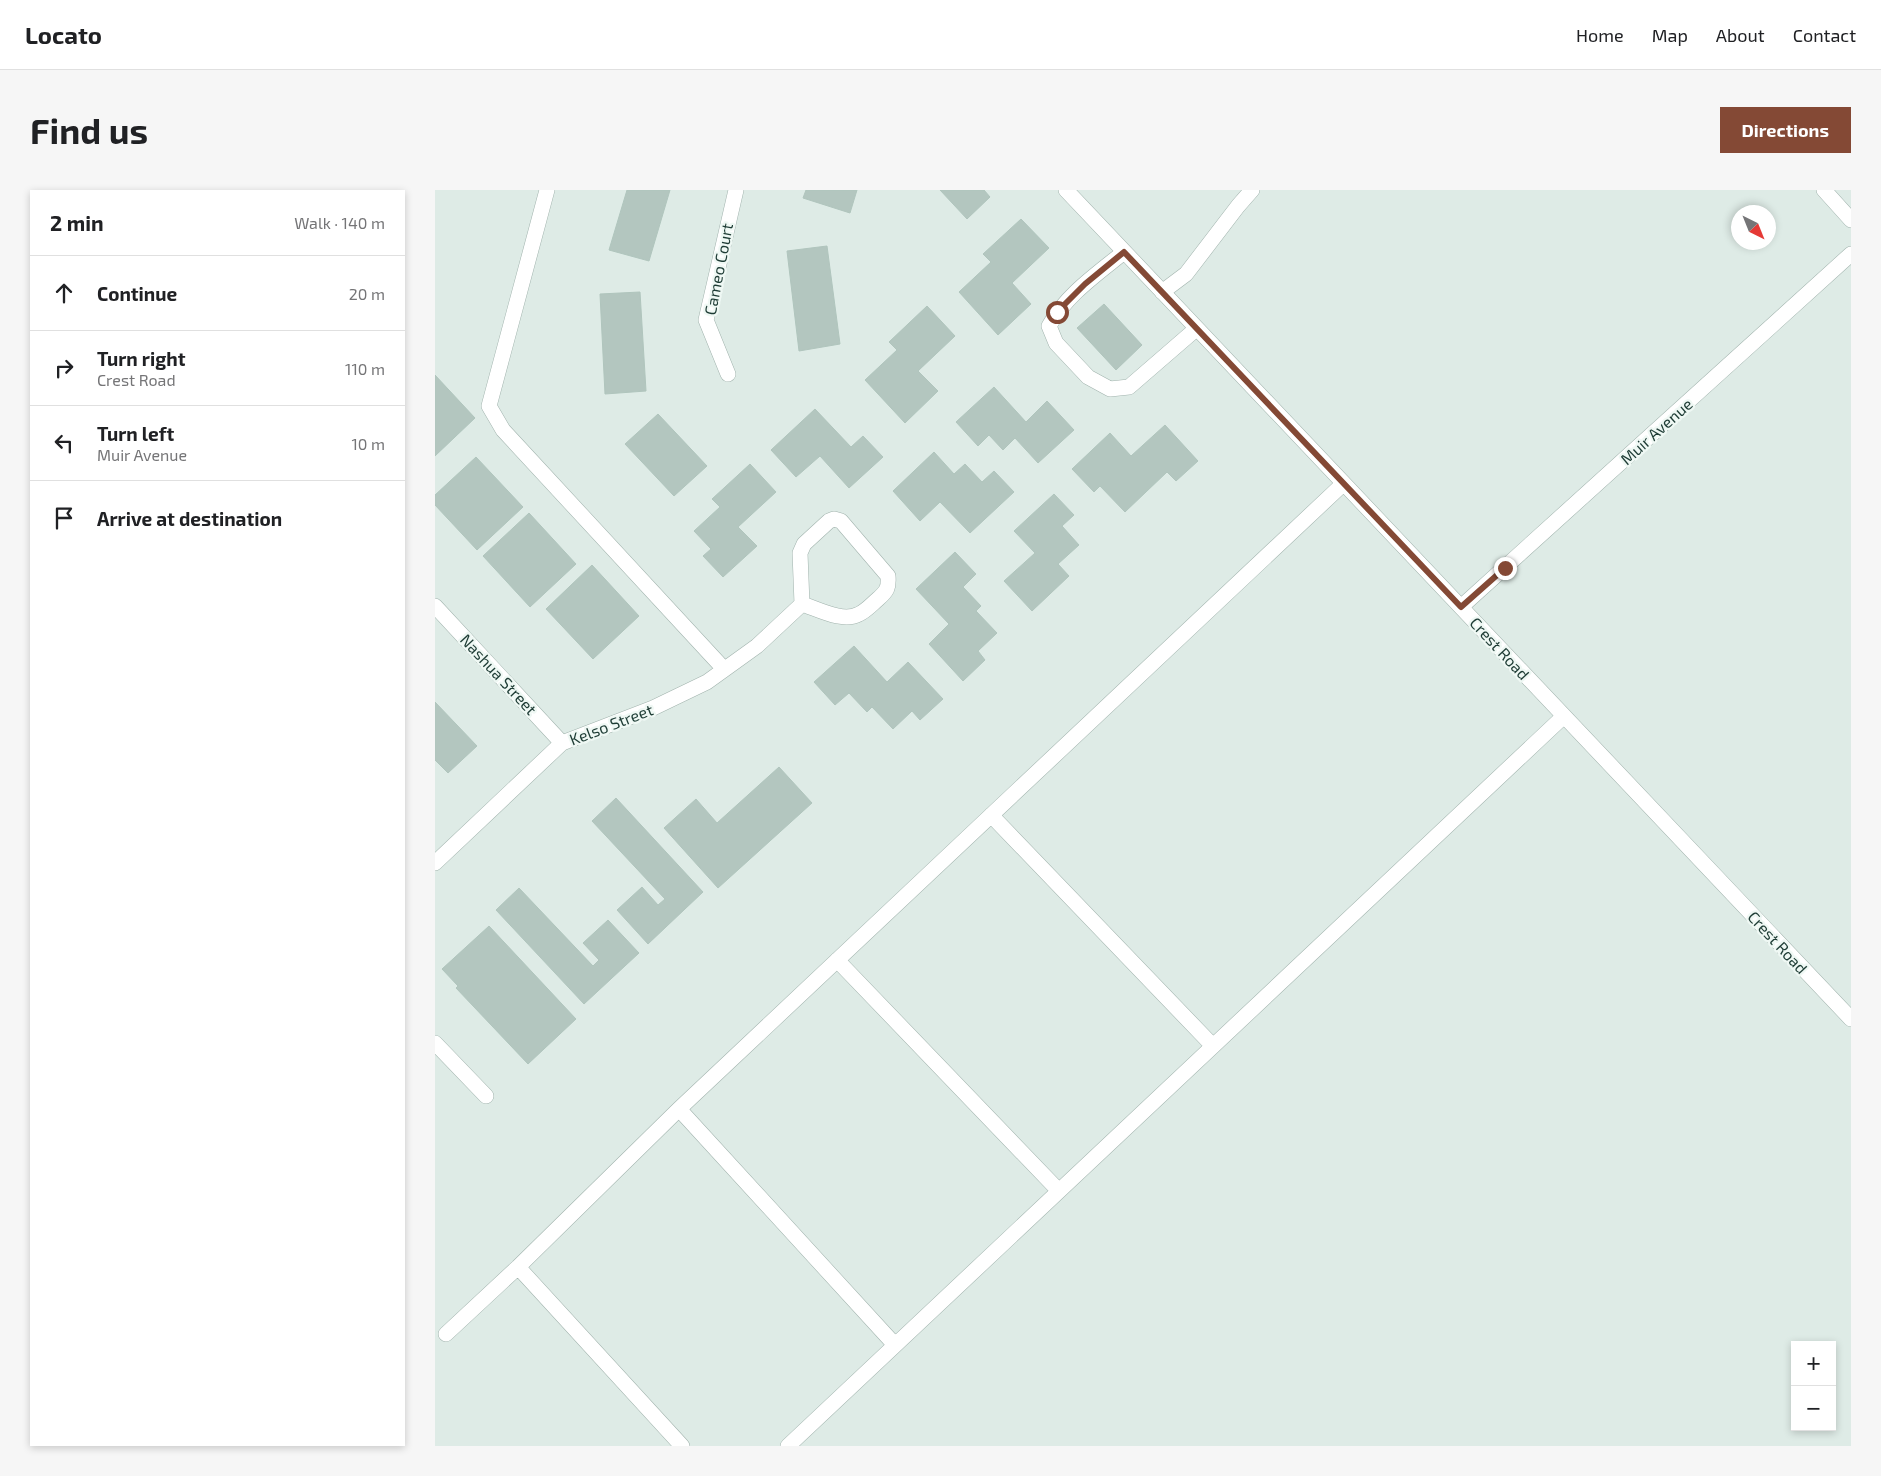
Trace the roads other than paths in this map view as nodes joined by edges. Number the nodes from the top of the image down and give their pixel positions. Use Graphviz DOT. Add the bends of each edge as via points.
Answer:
graph roads {
  1 [pos="547,190"];
  2 [pos="736,190"];
  3 [pos="1065,190"];
  4 [pos="1252,190"];
  5 [pos="1824,190"];
  6 [pos="1851,220"];
  7 [pos="1124,252"];
  8 [pos="1851,254"];
  9 [pos="1162,292"];
  10 [pos="1197,329"];
  11 [pos="729,374"];
  12 [pos="1343,484"];
  13 [pos="802,604"];
  14 [pos="435,606"];
  15 [pos="1461,607"];
  16 [pos="724,669"];
  17 [pos="1564,716"];
  18 [pos="562,743"];
  19 [pos="991,815"];
  20 [pos="435,863"];
  21 [pos="837,960"];
  22 [pos="1851,1019"];
  23 [pos="435,1043"];
  24 [pos="1213,1046"];
  25 [pos="486,1096"];
  26 [pos="679,1109"];
  27 [pos="1059,1191"];
  28 [pos="518,1267"];
  29 [pos="446,1334"];
  30 [pos="895,1345"];
  31 [pos="682,1446"];
  32 [pos="788,1446"];
  1 -- 16 [label="street" via="489,406 503,430"];
  2 -- 11 [label="street, Cameo Court" via="706,320"];
  3 -- 7 [label="street, Crest Road"];
  4 -- 9 [label="street" via="1186,274"];
  5 -- 6 [label="street"];
  7 -- 9 [label="street, Crest Road"];
  7 -- 10 [label="street" via="1085,284 1057,312 1049,326 1056,343 1088,377 1110,389 1129,386"];
  8 -- 15 [label="street, Muir Avenue"];
  9 -- 10 [label="street, Crest Road"];
  10 -- 12 [label="street, Crest Road"];
  12 -- 15 [label="street, Crest Road"];
  12 -- 19 [label="street"];
  13 -- 13 [label="street" via="800,553 804,544 829,520 841,521 888,576 887,591 860,614 851,617"];
  13 -- 16 [label="street, Kelso Street" via="757,646"];
  14 -- 18 [label="street, Nashua Street"];
  15 -- 17 [label="street, Crest Road"];
  16 -- 18 [label="street, Kelso Street" via="707,682 653,708"];
  17 -- 22 [label="street, Crest Road"];
  17 -- 24 [label="street"];
  18 -- 20 [label="street, Kelso Street"];
  19 -- 21 [label="street"];
  19 -- 24 [label="street"];
  21 -- 26 [label="street"];
  21 -- 27 [label="street"];
  23 -- 25 [label="street"];
  24 -- 27 [label="street"];
  26 -- 28 [label="street"];
  26 -- 30 [label="street"];
  27 -- 30 [label="street"];
  28 -- 29 [label="street"];
  28 -- 31 [label="street"];
  30 -- 32 [label="street"];
}
